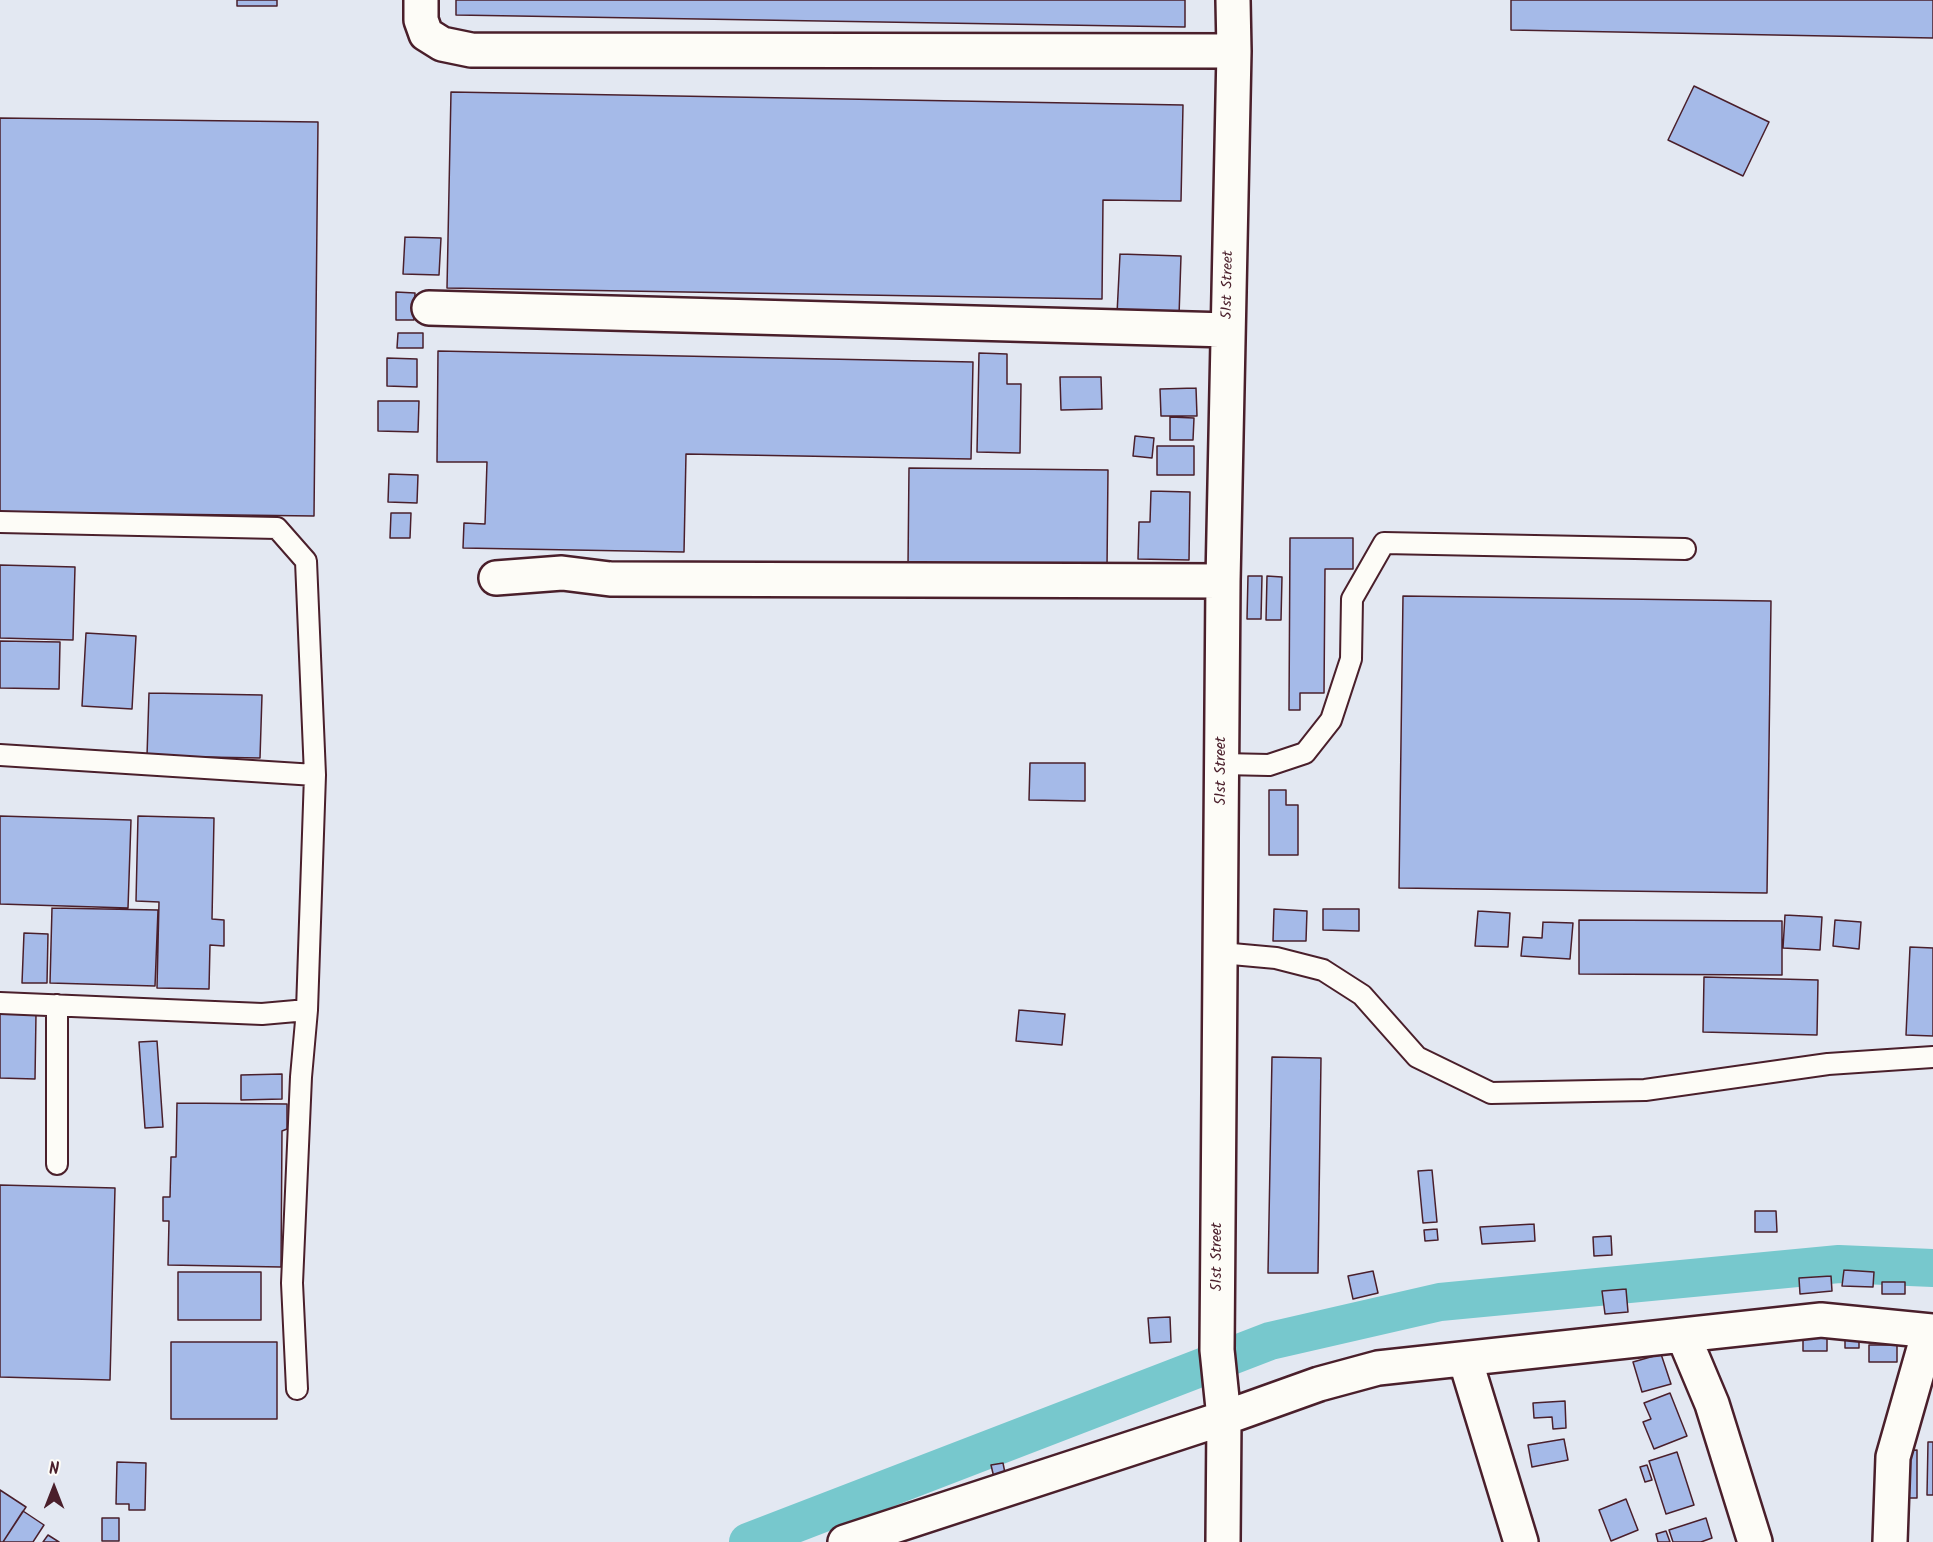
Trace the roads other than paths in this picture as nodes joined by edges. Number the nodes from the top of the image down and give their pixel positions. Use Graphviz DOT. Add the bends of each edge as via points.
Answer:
graph roads {
  1 [pos="421,0"];
  2 [pos="1233,0"];
  3 [pos="1234,51"];
  4 [pos="429,308"];
  5 [pos="1228,330"];
  6 [pos="0,522"];
  7 [pos="1685,549"];
  8 [pos="496,578"];
  9 [pos="1223,581"];
  10 [pos="0,754"];
  11 [pos="1222,764"];
  12 [pos="315,775"];
  13 [pos="1221,953"];
  14 [pos="0,1003"];
  15 [pos="57,1005"];
  16 [pos="308,1011"];
  17 [pos="1933,1057"];
  18 [pos="57,1164"];
  19 [pos="1931,1331"];
  20 [pos="1683,1335"];
  21 [pos="1465,1359"];
  22 [pos="297,1389"];
  23 [pos="1223,1406"];
  24 [pos="845,1542"];
  25 [pos="1223,1542"];
  26 [pos="1521,1542"];
  27 [pos="1755,1542"];
  28 [pos="1890,1542"];
  1 -- 3 [label="street" via="426,34 442,44 471,50"];
  2 -- 3 [label="street, 51st Street"];
  3 -- 5 [label="street, 51st Street"];
  4 -- 5 [label="street"];
  5 -- 9 [label="street, 51st Street"];
  6 -- 12 [label="lane" via="277,528 306,561"];
  7 -- 11 [label="lane" via="1384,543 1352,599 1351,659 1331,720 1305,753 1269,765"];
  8 -- 9 [label="street" via="562,573 610,579"];
  9 -- 11 [label="street, 51st Street"];
  10 -- 12 [label="lane"];
  11 -- 13 [label="street, 51st Street"];
  12 -- 16 [label="lane"];
  13 -- 17 [label="lane" via="1276,958 1323,970 1362,995 1417,1057 1491,1094 1645,1090 1828,1064"];
  13 -- 23 [label="street, 51st Street" via="1217,1350"];
  14 -- 15 [label="lane"];
  15 -- 16 [label="lane" via="262,1014"];
  15 -- 18 [label="lane"];
  16 -- 22 [label="lane" via="301,1077 292,1283"];
  19 -- 20 [label="street" via="1821,1320"];
  19 -- 28 [label="street" via="1893,1457"];
  20 -- 21 [label="street"];
  20 -- 27 [label="street" via="1712,1404"];
  21 -- 23 [label="street" via="1378,1368"];
  21 -- 26 [label="street"];
  23 -- 24 [label="street"];
  23 -- 25 [label="street, 51st Street"];
}
